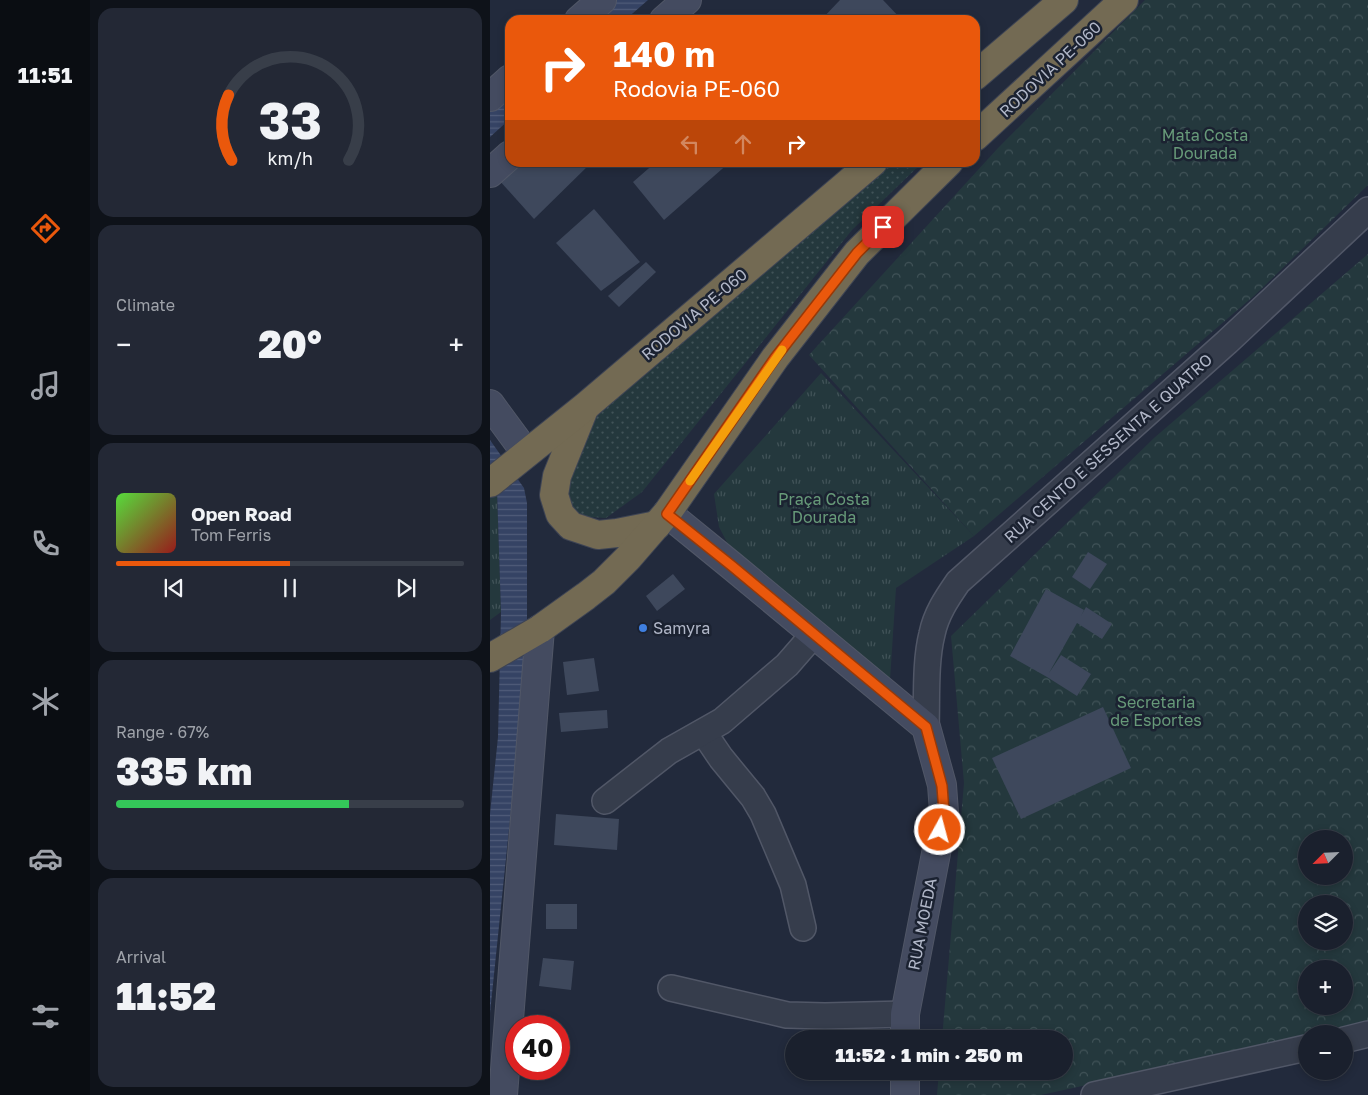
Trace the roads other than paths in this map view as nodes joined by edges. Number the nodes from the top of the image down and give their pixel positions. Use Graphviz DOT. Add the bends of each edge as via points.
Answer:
graph roads {
  1 [pos="602,0"];
  2 [pos="687,0"];
  3 [pos="1064,0"];
  4 [pos="1124,0"];
  5 [pos="585,15"];
  6 [pos="670,15"];
  7 [pos="980,72"];
  8 [pos="505,83"];
  9 [pos="490,96"];
  10 [pos="980,133"];
  11 [pos="505,160"];
  12 [pos="867,167"];
  13 [pos="944,167"];
  14 [pos="490,173"];
  15 [pos="1368,210"];
  16 [pos="490,404"];
  17 [pos="586,406"];
  18 [pos="519,458"];
  19 [pos="490,483"];
  20 [pos="662,519"];
  21 [pos="535,632"];
  22 [pos="814,634"];
  23 [pos="493,656"];
  24 [pos="926,727"];
  25 [pos="704,733"];
  26 [pos="605,801"];
  27 [pos="804,928"];
  28 [pos="672,988"];
  29 [pos="905,1026"];
  30 [pos="1368,1034"];
  31 [pos="1353,1038"];
  32 [pos="1298,1050"];
  33 [pos="905,1080"];
  34 [pos="503,1095"];
  35 [pos="906,1095"];
  36 [pos="1094,1095"];
  1 -- 5 [label="street"];
  2 -- 6 [label="street"];
  3 -- 7 [label="highway"];
  4 -- 10 [label="highway, RODOVIA PE-060"];
  8 -- 9 [label="street"];
  11 -- 14 [label="street"];
  12 -- 17 [label="highway, RODOVIA PE-060"];
  13 -- 20 [label="highway" via="857,253 775,358"];
  15 -- 24 [label="street, RUA CENTO E SESSENTA E QUATRO" via="1227,342 958,582 942,605 932,634"];
  16 -- 18 [label="street"];
  17 -- 18 [label="highway, RODOVIA PE-060"];
  17 -- 20 [label="highway" via="557,476 554,495 560,514 571,526 598,535 617,533"];
  18 -- 19 [label="highway, RODOVIA PE-060"];
  20 -- 21 [label="highway" via="604,582"];
  20 -- 22 [label="street"];
  21 -- 23 [label="highway"];
  21 -- 34 [label="street"];
  22 -- 24 [label="street"];
  22 -- 25 [label="street" via="772,678"];
  24 -- 29 [label="street, RUA MOEDA" via="942,786 944,812"];
  25 -- 26 [label="street" via="669,751"];
  25 -- 27 [label="street" via="763,814 793,885"];
  28 -- 29 [label="street" via="787,1015 825,1016"];
  30 -- 31 [label="street"];
  32 -- 36 [label="street"];
  33 -- 35 [label="street"];
}
